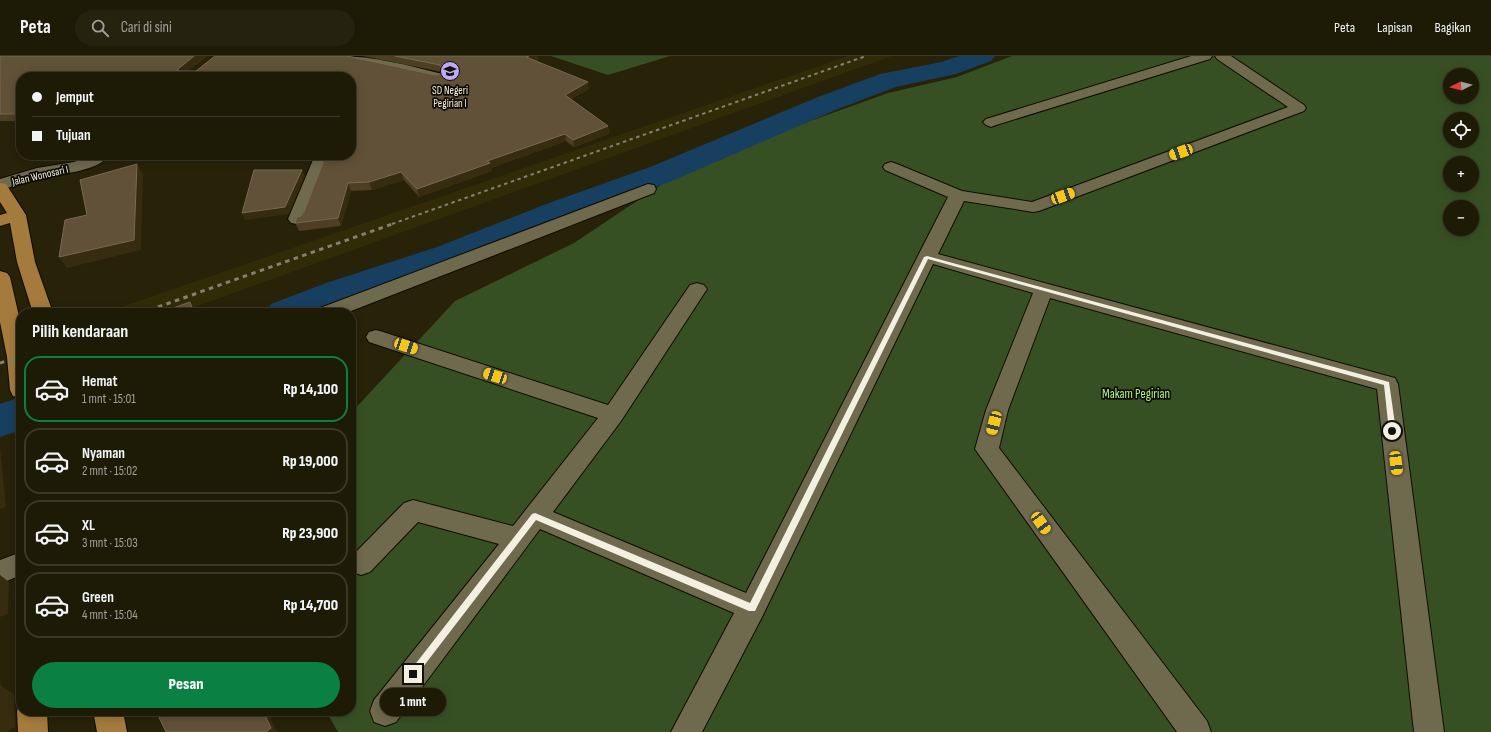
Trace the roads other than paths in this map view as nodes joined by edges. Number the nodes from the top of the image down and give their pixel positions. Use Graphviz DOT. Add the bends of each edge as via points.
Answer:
graph roads {
  1 [pos="344,56"];
  2 [pos="1205,56"];
  3 [pos="1222,56"];
  4 [pos="438,77"];
  5 [pos="991,122"];
  6 [pos="95,160"];
  7 [pos="321,160"];
  8 [pos="891,167"];
  9 [pos="0,185"];
  10 [pos="0,188"];
  11 [pos="648,188"];
  12 [pos="958,195"];
  13 [pos="8,218"];
  14 [pos="297,218"];
  15 [pos="927,257"];
  16 [pos="0,277"];
  17 [pos="697,289"];
  18 [pos="1044,290"];
  19 [pos="41,308"];
  20 [pos="340,308"];
  21 [pos="376,337"];
  22 [pos="16,348"];
  23 [pos="613,415"];
  24 [pos="535,516"];
  25 [pos="518,538"];
  26 [pos="361,564"];
  27 [pos="16,565"];
  28 [pos="0,572"];
  29 [pos="752,608"];
  30 [pos="385,711"];
  31 [pos="32,716"];
  32 [pos="109,716"];
  33 [pos="33,732"];
  34 [pos="112,732"];
  35 [pos="686,732"];
  36 [pos="1196,732"];
  37 [pos="1429,732"];
  1 -- 4 [label="street"];
  2 -- 5 [label="street"];
  3 -- 12 [label="street" via="1299,108 1033,207"];
  6 -- 9 [label="street, Jalan Wonosari I" via="80,166 40,172"];
  7 -- 14 [label="street"];
  8 -- 12 [label="street"];
  10 -- 13 [label="main road"];
  11 -- 20 [label="street"];
  12 -- 15 [label="street"];
  13 -- 19 [label="main road"];
  15 -- 18 [label="street"];
  15 -- 29 [label="street"];
  16 -- 22 [label="main road"];
  17 -- 23 [label="street"];
  18 -- 36 [label="street" via="998,410 986,449"];
  18 -- 37 [label="street" via="1387,384"];
  21 -- 23 [label="street"];
  23 -- 24 [label="street"];
  24 -- 25 [label="street"];
  24 -- 29 [label="street"];
  25 -- 26 [label="street" via="413,510"];
  25 -- 30 [label="street"];
  27 -- 28 [label="street"];
  29 -- 35 [label="street"];
  31 -- 33 [label="main road"];
  32 -- 34 [label="main road"];
}
